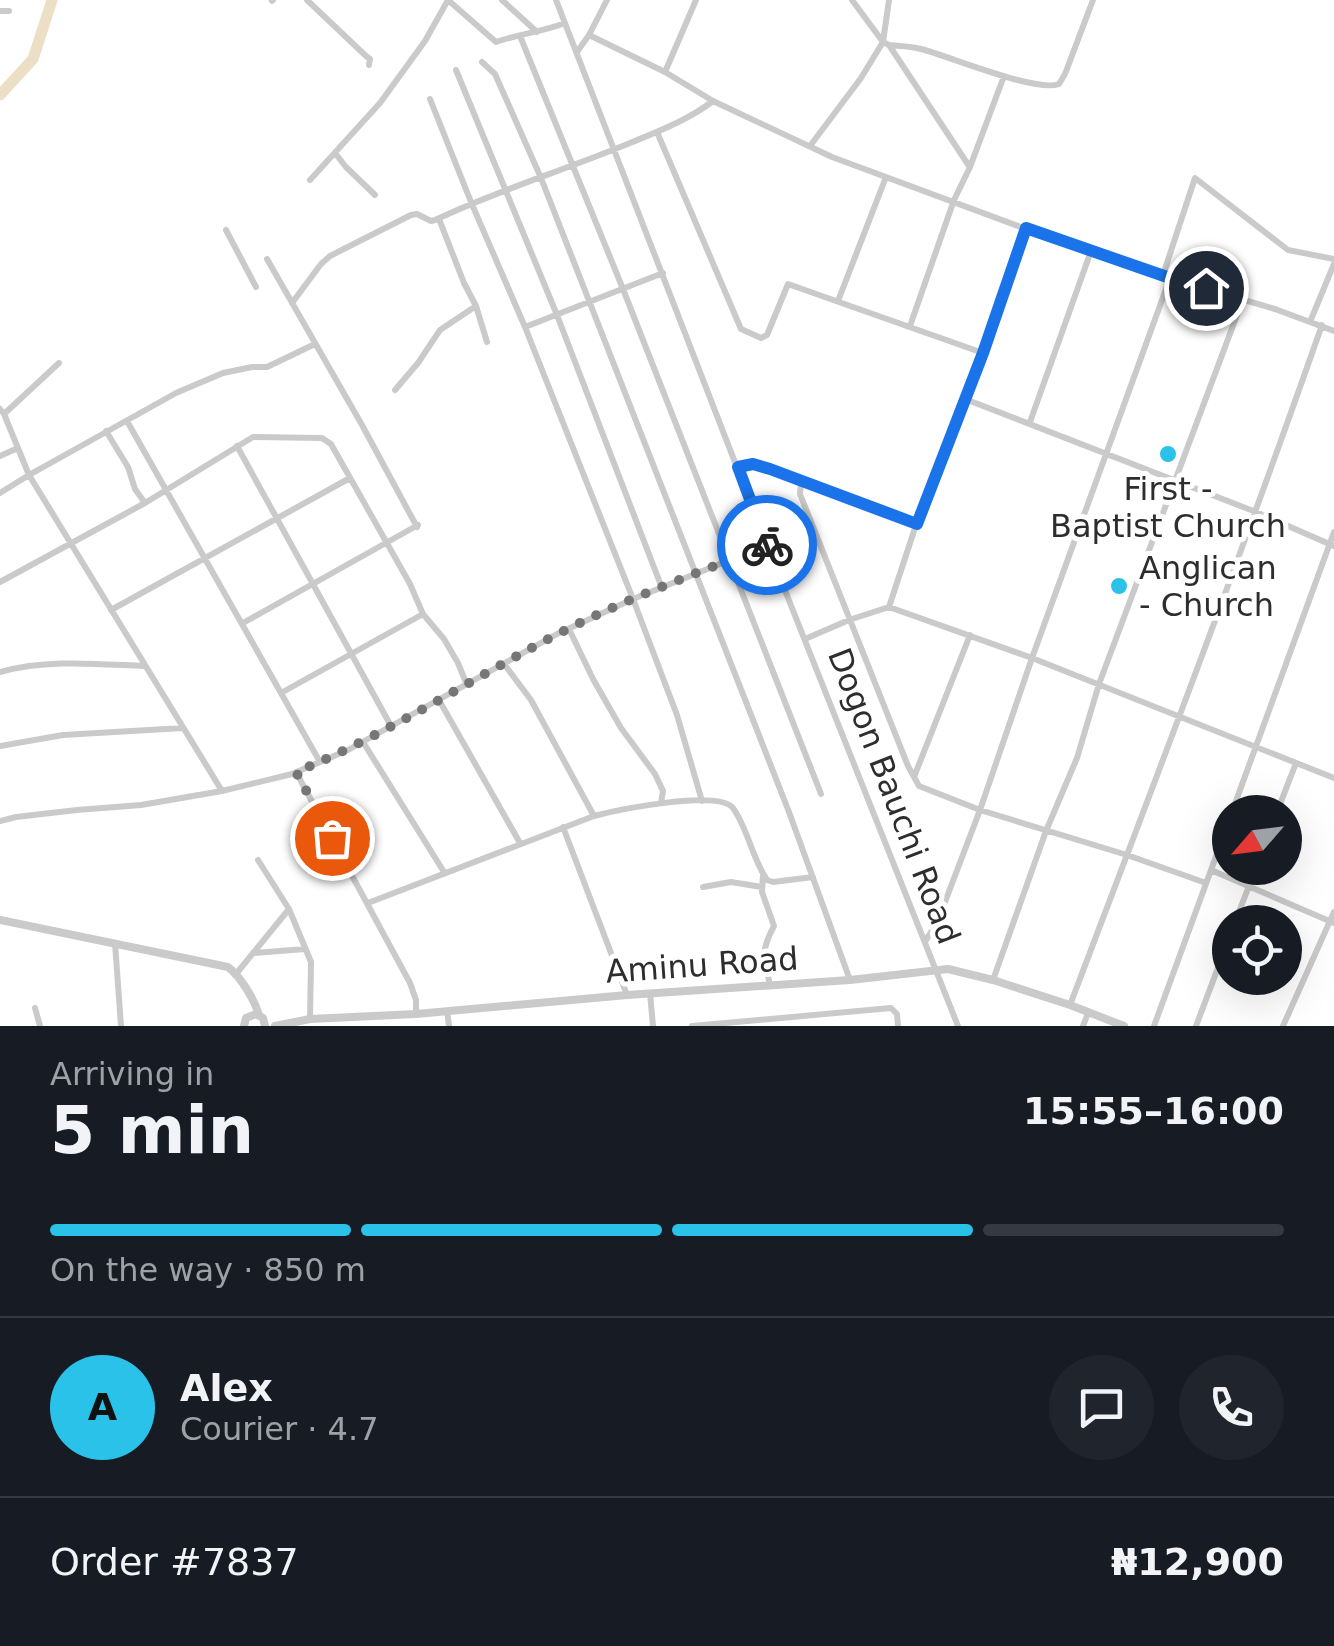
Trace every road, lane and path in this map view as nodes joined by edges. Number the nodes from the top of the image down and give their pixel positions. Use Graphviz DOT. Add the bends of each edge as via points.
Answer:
graph roads {
  1 [pos="308,0"];
  2 [pos="448,0"];
  3 [pos="502,0"];
  4 [pos="556,0"];
  5 [pos="606,0"];
  6 [pos="696,0"];
  7 [pos="852,0"];
  8 [pos="890,0"];
  9 [pos="1093,0"];
  10 [pos="565,23"];
  11 [pos="538,32"];
  12 [pos="589,35"];
  13 [pos="520,36"];
  14 [pos="886,43"];
  15 [pos="577,54"];
  16 [pos="482,62"];
  17 [pos="369,65"];
  18 [pos="456,70"];
  19 [pos="665,72"];
  20 [pos="1004,76"];
  21 [pos="430,99"];
  22 [pos="712,101"];
  23 [pos="657,132"];
  24 [pos="810,146"];
  25 [pos="616,149"];
  26 [pos="336,153"];
  27 [pos="572,166"];
  28 [pos="970,166"];
  29 [pos="886,177"];
  30 [pos="541,178"];
  31 [pos="310,180"];
  32 [pos="505,190"];
  33 [pos="375,195"];
  34 [pos="954,200"];
  35 [pos="471,202"];
  36 [pos="438,218"];
  37 [pos="1026,228"];
  38 [pos="226,230"];
  39 [pos="1092,250"];
  40 [pos="266,259"];
  41 [pos="1334,262"];
  42 [pos="663,273"];
  43 [pos="1167,277"];
  44 [pos="256,286"];
  45 [pos="623,290"];
  46 [pos="1243,299"];
  47 [pos="838,301"];
  48 [pos="590,302"];
  49 [pos="292,303"];
  50 [pos="476,306"];
  51 [pos="557,315"];
  52 [pos="1310,322"];
  53 [pos="1322,325"];
  54 [pos="910,326"];
  55 [pos="526,327"];
  56 [pos="1334,330"];
  57 [pos="486,342"];
  58 [pos="315,344"];
  59 [pos="983,353"];
  60 [pos="59,363"];
  61 [pos="396,390"];
  62 [pos="965,398"];
  63 [pos="2,411"];
  64 [pos="127,421"];
  65 [pos="1030,422"];
  66 [pos="106,432"];
  67 [pos="237,446"];
  68 [pos="18,448"];
  69 [pos="1107,454"];
  70 [pos="0,456"];
  71 [pos="738,467"];
  72 [pos="28,475"];
  73 [pos="350,478"];
  74 [pos="1176,480"];
  75 [pos="801,481"];
  76 [pos="166,490"];
  77 [pos="0,493"];
  78 [pos="144,503"];
  79 [pos="1256,512"];
  80 [pos="277,518"];
  81 [pos="917,524"];
  82 [pos="1334,532"];
  83 [pos="70,542"];
  84 [pos="386,543"];
  85 [pos="767,544"];
  86 [pos="1332,545"];
  87 [pos="206,559"];
  88 [pos="729,560"];
  89 [pos="694,574"];
  90 [pos="0,582"];
  91 [pos="313,584"];
  92 [pos="662,588"];
  93 [pos="632,599"];
  94 [pos="889,607"];
  95 [pos="111,610"];
  96 [pos="423,614"];
  97 [pos="848,620"];
  98 [pos="243,624"];
  99 [pos="568,629"];
  100 [pos="970,635"];
  101 [pos="805,639"];
  102 [pos="352,653"];
  103 [pos="1032,658"];
  104 [pos="504,664"];
  105 [pos="146,666"];
  106 [pos="0,672"];
  107 [pos="1099,684"];
  108 [pos="467,685"];
  109 [pos="282,693"];
  110 [pos="439,700"];
  111 [pos="1178,714"];
  112 [pos="391,726"];
  113 [pos="183,728"];
  114 [pos="362,742"];
  115 [pos="0,746"];
  116 [pos="1256,747"];
  117 [pos="320,762"];
  118 [pos="1296,762"];
  119 [pos="296,772"];
  120 [pos="914,778"];
  121 [pos="1334,778"];
  122 [pos="222,791"];
  123 [pos="820,794"];
  124 [pos="1239,795"];
  125 [pos="1283,795"];
  126 [pos="702,800"];
  127 [pos="662,803"];
  128 [pos="980,810"];
  129 [pos="594,816"];
  130 [pos="0,821"];
  131 [pos="563,827"];
  132 [pos="1046,831"];
  133 [pos="520,843"];
  134 [pos="1127,855"];
  135 [pos="258,860"];
  136 [pos="1211,870"];
  137 [pos="444,872"];
  138 [pos="763,874"];
  139 [pos="813,877"];
  140 [pos="1206,883"];
  141 [pos="703,887"];
  142 [pos="762,887"];
  143 [pos="1248,887"];
  144 [pos="368,903"];
  145 [pos="1241,905"];
  146 [pos="289,909"];
  147 [pos="1334,912"];
  148 [pos="0,920"];
  149 [pos="1332,922"];
  150 [pos="926,940"];
  151 [pos="115,943"];
  152 [pos="305,948"];
  153 [pos="253,953"];
  154 [pos="935,970"];
  155 [pos="236,974"];
  156 [pos="850,980"];
  157 [pos="994,980"];
  158 [pos="1212,984"];
  159 [pos="770,986"];
  160 [pos="244,988"];
  161 [pos="650,994"];
  162 [pos="627,995"];
  163 [pos="1070,1005"];
  164 [pos="34,1008"];
  165 [pos="447,1011"];
  166 [pos="1088,1013"];
  167 [pos="416,1014"];
  168 [pos="400,1015"];
  169 [pos="310,1018"];
  170 [pos="262,1020"];
  171 [pos="289,1022"];
  172 [pos="243,1023"];
  173 [pos="728,1024"];
  174 [pos="40,1026"];
  175 [pos="121,1026"];
  176 [pos="275,1026"];
  177 [pos="402,1026"];
  178 [pos="449,1026"];
  179 [pos="653,1026"];
  180 [pos="692,1026"];
  181 [pos="898,1026"];
  182 [pos="958,1026"];
  183 [pos="1083,1026"];
  184 [pos="1124,1026"];
  185 [pos="1154,1026"];
  186 [pos="1196,1026"];
  187 [pos="1283,1026"];
  1 -- 17 [label="street"];
  2 -- 13 [label="street" via="496,42"];
  2 -- 26 [label="street" via="398,80"];
  3 -- 11 [label="street"];
  4 -- 10 [label="street, Dogon Bauchi Road"];
  5 -- 12 [label="street"];
  6 -- 19 [label="street"];
  7 -- 14 [label="street"];
  8 -- 14 [label="street"];
  9 -- 20 [label="street" via="1059,84"];
  10 -- 11 [label="street"];
  10 -- 15 [label="street, Dogon Bauchi Road"];
  11 -- 13 [label="street"];
  12 -- 15 [label="street"];
  12 -- 19 [label="street"];
  13 -- 27 [label="street"];
  14 -- 20 [label="street"];
  14 -- 24 [label="street"];
  14 -- 28 [label="street"];
  15 -- 25 [label="street, Dogon Bauchi Road"];
  16 -- 30 [label="street" via="495,74"];
  18 -- 32 [label="street"];
  19 -- 22 [label="street"];
  20 -- 28 [label="street"];
  21 -- 35 [label="street"];
  22 -- 23 [label="street"];
  22 -- 24 [label="street"];
  23 -- 25 [label="street"];
  23 -- 47 [label="street" via="741,329 766,335 788,284"];
  24 -- 29 [label="street"];
  25 -- 27 [label="street"];
  25 -- 42 [label="street, Dogon Bauchi Road"];
  26 -- 31 [label="street"];
  26 -- 33 [label="street"];
  27 -- 30 [label="street"];
  27 -- 45 [label="street"];
  28 -- 34 [label="street"];
  29 -- 34 [label="street"];
  29 -- 47 [label="street"];
  30 -- 32 [label="street"];
  30 -- 48 [label="street"];
  32 -- 35 [label="street"];
  32 -- 51 [label="street"];
  34 -- 37 [label="street"];
  34 -- 54 [label="street"];
  35 -- 36 [label="street"];
  35 -- 55 [label="street"];
  36 -- 49 [label="street" via="411,216 339,250"];
  36 -- 50 [label="street"];
  37 -- 39 [label="street"];
  37 -- 59 [label="street"];
  38 -- 44 [label="street"];
  39 -- 43 [label="street"];
  39 -- 65 [label="street"];
  40 -- 49 [label="street"];
  41 -- 43 [label="street" via="1288,250 1195,178"];
  41 -- 52 [label="street"];
  42 -- 45 [label="street"];
  42 -- 71 [label="street, Dogon Bauchi Road"];
  43 -- 46 [label="street"];
  43 -- 69 [label="street"];
  45 -- 48 [label="street"];
  45 -- 88 [label="street"];
  46 -- 52 [label="street"];
  46 -- 74 [label="street"];
  47 -- 54 [label="street"];
  48 -- 51 [label="street"];
  48 -- 89 [label="street"];
  49 -- 58 [label="street"];
  50 -- 57 [label="street"];
  50 -- 61 [label="street" via="440,330"];
  51 -- 55 [label="street"];
  51 -- 92 [label="street"];
  52 -- 53 [label="street"];
  53 -- 56 [label="street"];
  53 -- 79 [label="street"];
  54 -- 59 [label="street"];
  55 -- 93 [label="street"];
  58 -- 64 [label="street" via="267,367 205,380"];
  58 -- 84 [label="street" via="418,526"];
  59 -- 62 [label="street"];
  60 -- 63 [label="street"];
  62 -- 65 [label="street"];
  62 -- 81 [label="street"];
  63 -- 68 [label="street"];
  64 -- 66 [label="street"];
  64 -- 76 [label="street"];
  65 -- 69 [label="street"];
  66 -- 72 [label="street"];
  66 -- 78 [label="street"];
  67 -- 73 [label="street" via="256,436 324,438"];
  67 -- 76 [label="street"];
  67 -- 80 [label="street"];
  68 -- 70 [label="street"];
  68 -- 72 [label="street"];
  69 -- 74 [label="street"];
  69 -- 103 [label="street"];
  71 -- 75 [label="street" via="753,464"];
  71 -- 85 [label="street, Dogon Bauchi Road"];
  72 -- 77 [label="street"];
  72 -- 83 [label="street"];
  73 -- 80 [label="street"];
  73 -- 84 [label="street"];
  74 -- 79 [label="street"];
  74 -- 107 [label="street"];
  75 -- 81 [label="street"];
  75 -- 97 [label="street" via="800,494"];
  76 -- 78 [label="street"];
  76 -- 87 [label="street"];
  78 -- 83 [label="street"];
  79 -- 86 [label="street"];
  79 -- 111 [label="street"];
  80 -- 87 [label="street"];
  80 -- 91 [label="street"];
  81 -- 94 [label="street"];
  82 -- 86 [label="street"];
  83 -- 90 [label="street"];
  83 -- 95 [label="street"];
  84 -- 91 [label="street"];
  84 -- 96 [label="street"];
  85 -- 88 [label="street"];
  85 -- 101 [label="street, Dogon Bauchi Road"];
  86 -- 116 [label="street"];
  87 -- 95 [label="street"];
  87 -- 98 [label="street"];
  88 -- 89 [label="street"];
  88 -- 123 [label="street"];
  89 -- 92 [label="street"];
  89 -- 139 [label="street"];
  91 -- 98 [label="street"];
  91 -- 102 [label="street"];
  92 -- 93 [label="street"];
  93 -- 99 [label="street"];
  93 -- 126 [label="street"];
  94 -- 97 [label="street"];
  94 -- 100 [label="street"];
  95 -- 105 [label="street"];
  96 -- 102 [label="street"];
  96 -- 108 [label="street"];
  97 -- 101 [label="street"];
  97 -- 120 [label="street"];
  98 -- 109 [label="street"];
  99 -- 104 [label="street"];
  99 -- 127 [label="street" via="621,728 656,774"];
  100 -- 103 [label="street"];
  100 -- 120 [label="street"];
  101 -- 150 [label="street, Dogon Bauchi Road"];
  102 -- 109 [label="street"];
  102 -- 112 [label="street"];
  103 -- 107 [label="street"];
  103 -- 128 [label="street"];
  104 -- 108 [label="street"];
  104 -- 129 [label="street"];
  105 -- 106 [label="street" via="60,662"];
  105 -- 113 [label="street"];
  107 -- 111 [label="street"];
  107 -- 132 [label="street"];
  108 -- 110 [label="street"];
  109 -- 117 [label="street"];
  110 -- 112 [label="street"];
  110 -- 133 [label="street"];
  111 -- 116 [label="street"];
  111 -- 134 [label="street"];
  112 -- 114 [label="street"];
  113 -- 115 [label="street"];
  113 -- 122 [label="street"];
  114 -- 117 [label="street"];
  114 -- 137 [label="street"];
  116 -- 118 [label="street"];
  116 -- 124 [label="street"];
  117 -- 119 [label="street"];
  118 -- 121 [label="street"];
  118 -- 125 [label="street"];
  119 -- 122 [label="street"];
  119 -- 144 [label="street"];
  120 -- 128 [label="street" via="919,786"];
  122 -- 130 [label="street"];
  126 -- 127 [label="street"];
  126 -- 138 [label="street" via="733,809"];
  127 -- 129 [label="street"];
  128 -- 132 [label="street"];
  128 -- 150 [label="street"];
  129 -- 131 [label="street"];
  131 -- 133 [label="street"];
  131 -- 162 [label="street"];
  132 -- 134 [label="street"];
  132 -- 157 [label="street"];
  133 -- 137 [label="street"];
  134 -- 140 [label="street"];
  134 -- 163 [label="street"];
  135 -- 146 [label="street"];
  136 -- 140 [label="street"];
  136 -- 143 [label="street"];
  137 -- 144 [label="street"];
  138 -- 139 [label="street" via="773,882"];
  138 -- 142 [label="street"];
  139 -- 156 [label="street"];
  140 -- 185 [label="street"];
  141 -- 142 [label="street"];
  142 -- 159 [label="street" via="774,926 764,943"];
  143 -- 145 [label="street"];
  143 -- 149 [label="street"];
  144 -- 167 [label="street" via="410,983"];
  146 -- 152 [label="street"];
  146 -- 153 [label="street"];
  147 -- 149 [label="street"];
  148 -- 151 [label="street"];
  149 -- 187 [label="street"];
  150 -- 154 [label="street, Dogon Bauchi Road"];
  151 -- 155 [label="street" via="222,965"];
  151 -- 175 [label="street"];
  152 -- 153 [label="street"];
  152 -- 169 [label="street"];
  153 -- 155 [label="street"];
  154 -- 156 [label="street, Aminu Road"];
  154 -- 157 [label="street, Aminu Road"];
  154 -- 182 [label="street, Dogon Bauchi Road"];
  155 -- 160 [label="street"];
  156 -- 159 [label="street, Aminu Road"];
  157 -- 163 [label="street, Aminu Road"];
  158 -- 186 [label="street"];
  159 -- 161 [label="street, Aminu Road"];
  160 -- 170 [label="street"];
  160 -- 172 [label="street"];
  161 -- 162 [label="street, Aminu Road"];
  161 -- 179 [label="street"];
  162 -- 165 [label="street, Aminu Road"];
  163 -- 166 [label="street, Aminu Road"];
  164 -- 174 [label="street"];
  165 -- 167 [label="street, Aminu Road"];
  165 -- 178 [label="street"];
  166 -- 183 [label="street"];
  166 -- 184 [label="street, Aminu Road"];
  167 -- 168 [label="street, Aminu Road"];
  168 -- 169 [label="street, Aminu Road"];
  168 -- 177 [label="street"];
  169 -- 171 [label="street, Aminu Road"];
  170 -- 171 [label="street"];
  170 -- 172 [label="street" via="252,1015"];
  171 -- 176 [label="street, Aminu Road"];
  173 -- 180 [label="street"];
  173 -- 181 [label="street" via="891,1008"];
}
